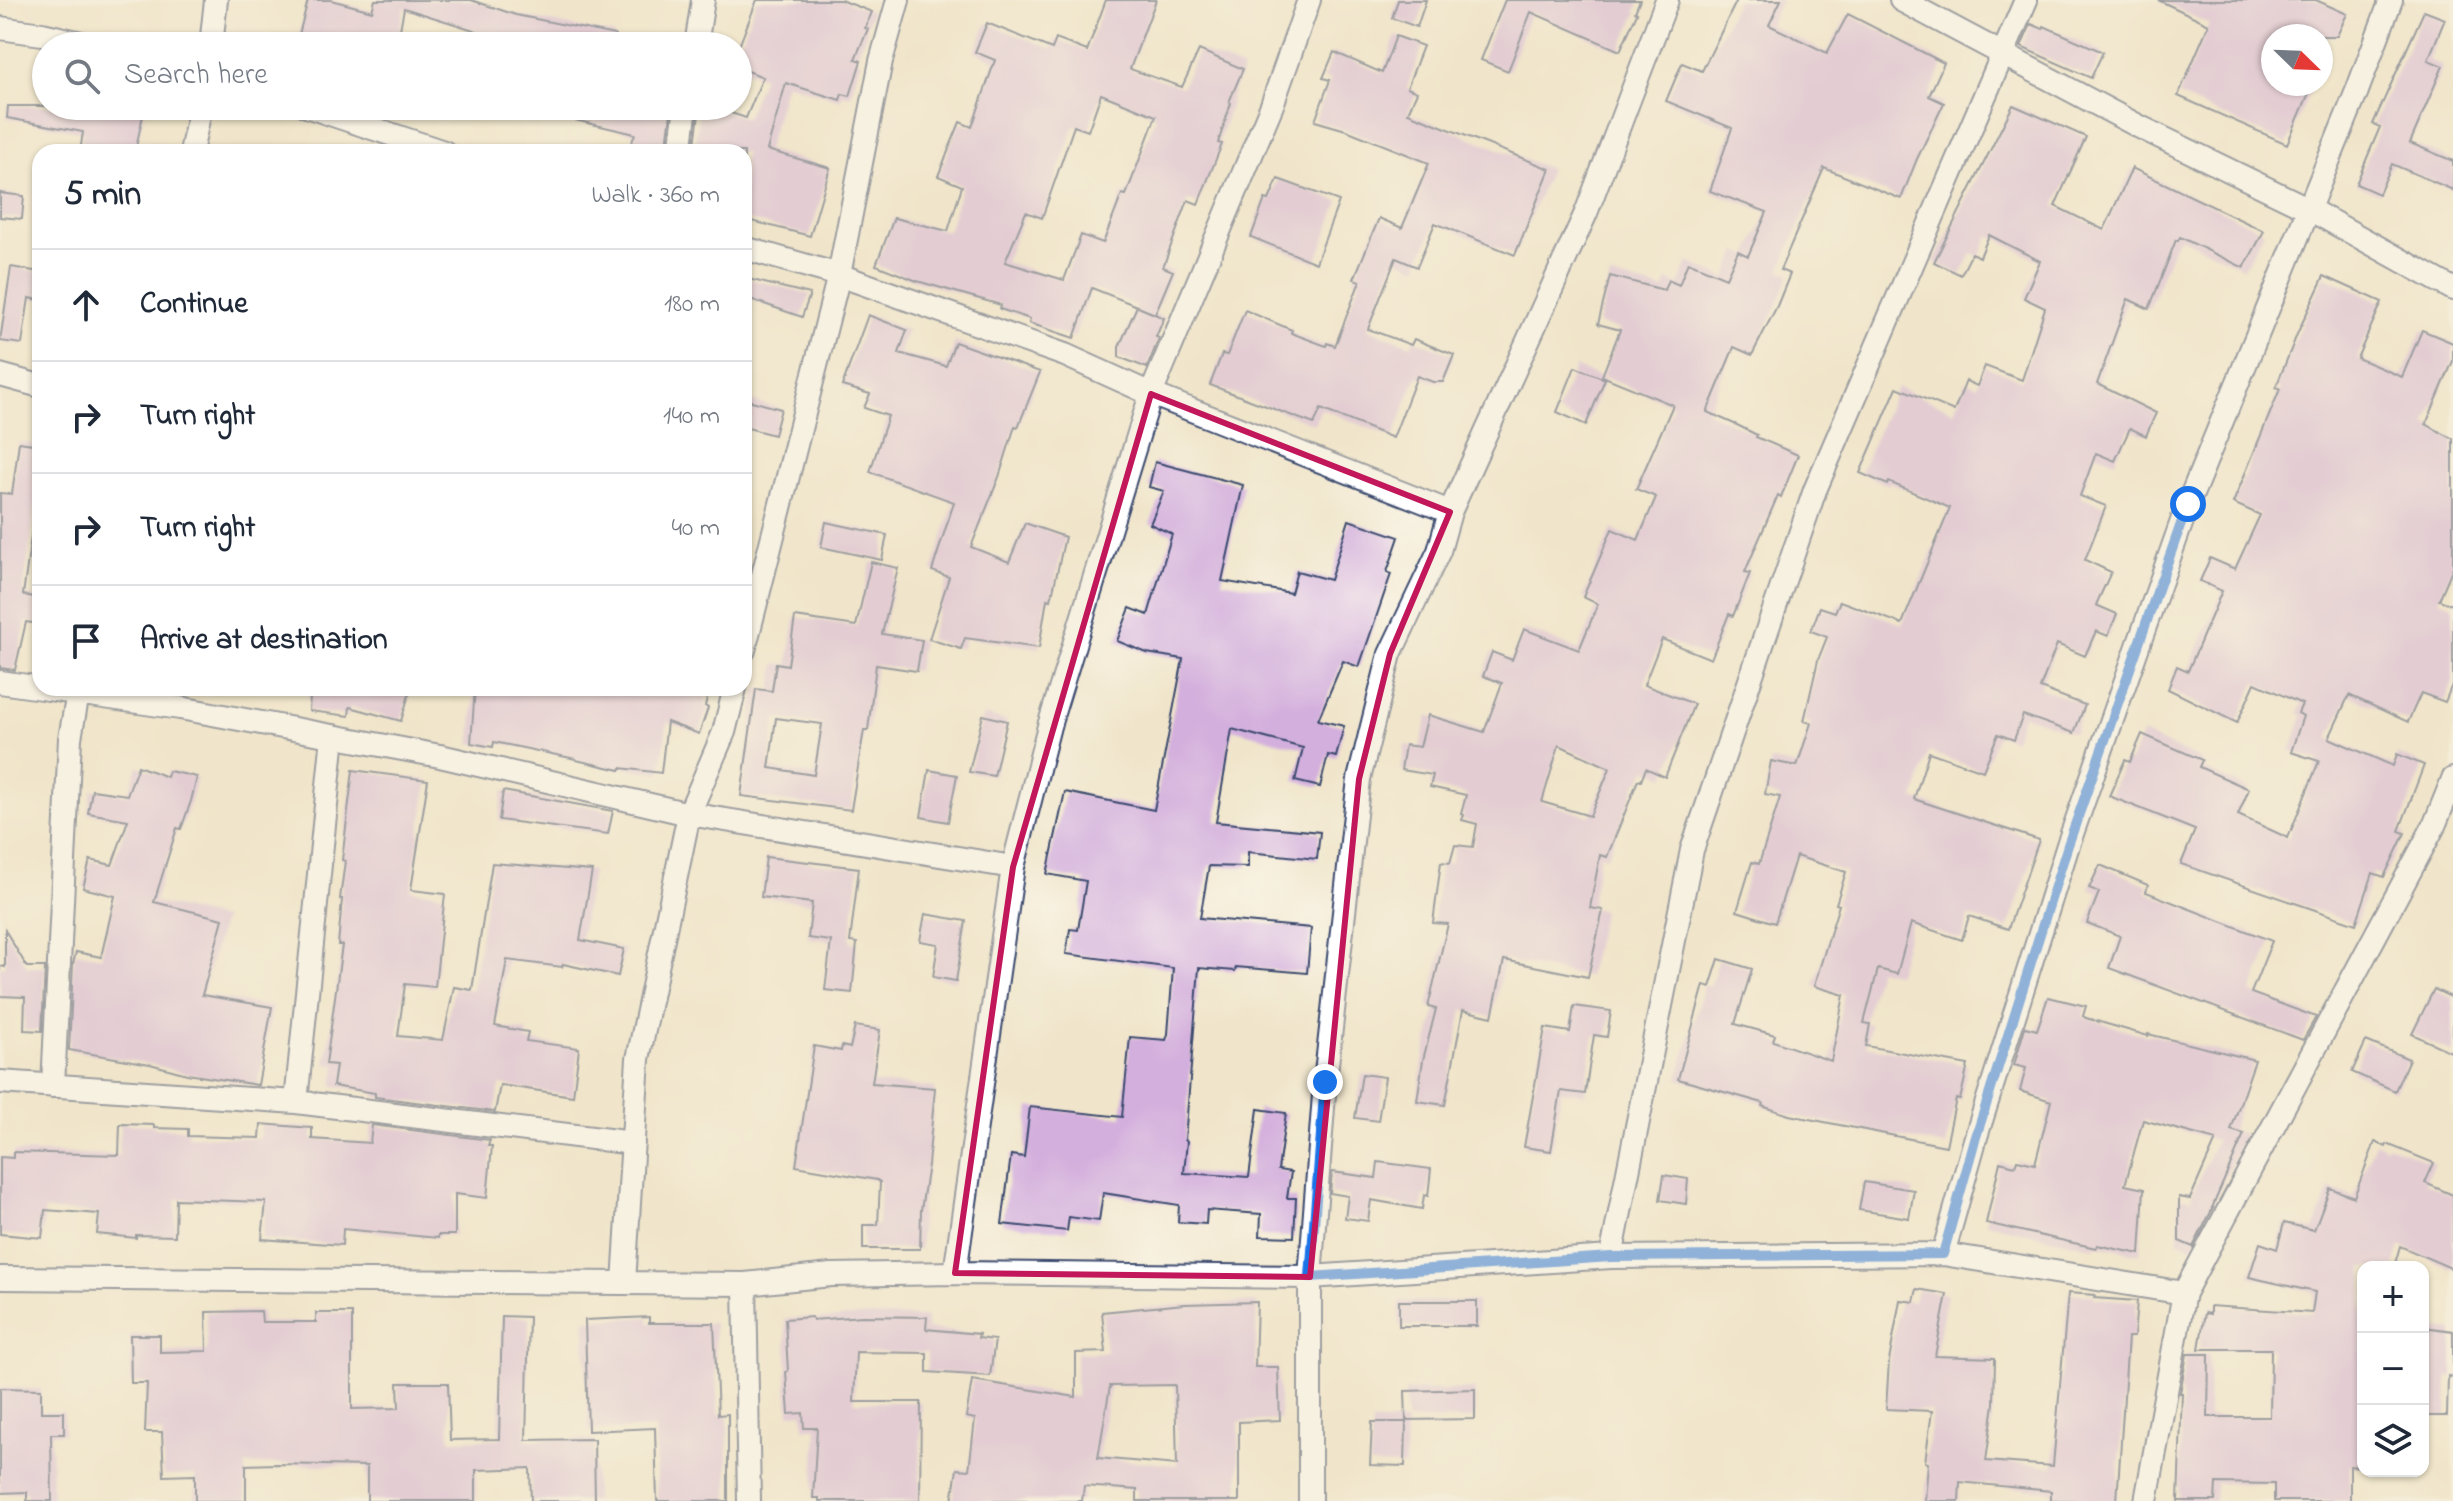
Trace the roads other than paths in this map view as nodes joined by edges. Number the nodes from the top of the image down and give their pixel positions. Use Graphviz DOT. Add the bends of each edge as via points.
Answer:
graph roads {
  1 [pos="216,0"];
  2 [pos="703,0"];
  3 [pos="898,0"];
  4 [pos="1309,0"];
  5 [pos="1667,0"];
  6 [pos="1901,0"];
  7 [pos="2026,0"];
  8 [pos="2391,0"];
  9 [pos="0,28"];
  10 [pos="213,32"];
  11 [pos="698,32"];
  12 [pos="32,33"];
  13 [pos="2005,53"];
  14 [pos="198,120"];
  15 [pos="348,120"];
  16 [pos="684,120"];
  17 [pos="193,144"];
  18 [pos="420,144"];
  19 [pos="681,144"];
  20 [pos="2309,209"];
  21 [pos="752,250"];
  22 [pos="839,275"];
  23 [pos="2453,289"];
  24 [pos="0,375"];
  25 [pos="32,384"];
  26 [pos="1151,394"];
  27 [pos="1450,512"];
  28 [pos="752,581"];
  29 [pos="0,682"];
  30 [pos="32,686"];
  31 [pos="77,696"];
  32 [pos="108,696"];
  33 [pos="733,696"];
  34 [pos="333,736"];
  35 [pos="2453,779"];
  36 [pos="689,814"];
  37 [pos="1013,867"];
  38 [pos="0,1082"];
  39 [pos="53,1086"];
  40 [pos="296,1102"];
  41 [pos="633,1143"];
  42 [pos="1943,1254"];
  43 [pos="1611,1257"];
  44 [pos="955,1273"];
  45 [pos="1310,1277"];
  46 [pos="0,1278"];
  47 [pos="624,1283"];
  48 [pos="745,1284"];
  49 [pos="2184,1293"];
  50 [pos="749,1501"];
  51 [pos="1310,1501"];
  52 [pos="2146,1501"];
  1 -- 10 [label="street"];
  2 -- 11 [label="street"];
  3 -- 22 [label="street"];
  4 -- 26 [label="street" via="1272,105"];
  5 -- 27 [label="street" via="1586,213"];
  6 -- 13 [label="street"];
  7 -- 13 [label="street"];
  8 -- 20 [label="street"];
  9 -- 12 [label="street"];
  13 -- 20 [label="street" via="2140,127"];
  13 -- 43 [label="street" via="1815,490 1692,850"];
  14 -- 17 [label="street"];
  15 -- 18 [label="street"];
  16 -- 19 [label="street"];
  20 -- 23 [label="street"];
  20 -- 42 [label="street" via="2188,504 2073,831"];
  21 -- 22 [label="street"];
  22 -- 26 [label="street" via="1065,355"];
  22 -- 28 [label="street"];
  24 -- 25 [label="street"];
  26 -- 27 [label="street"];
  26 -- 37 [label="street" via="1049,726"];
  27 -- 45 [label="street" via="1439,551 1390,654 1359,779 1325,1082"];
  29 -- 30 [label="street"];
  31 -- 39 [label="street" via="70,738"];
  32 -- 34 [label="street"];
  33 -- 36 [label="street" via="724,732"];
  34 -- 36 [label="street"];
  34 -- 40 [label="street"];
  35 -- 49 [label="street" via="2434,826"];
  36 -- 37 [label="street"];
  36 -- 41 [label="street" via="638,1059"];
  37 -- 44 [label="street"];
  38 -- 39 [label="street"];
  39 -- 40 [label="street"];
  40 -- 41 [label="street"];
  41 -- 47 [label="street"];
  42 -- 43 [label="street"];
  42 -- 49 [label="street"];
  43 -- 45 [label="street"];
  44 -- 45 [label="street"];
  44 -- 48 [label="street" via="831,1275"];
  45 -- 51 [label="street"];
  46 -- 47 [label="street"];
  47 -- 48 [label="street"];
  48 -- 50 [label="street"];
  49 -- 52 [label="street"];
}
